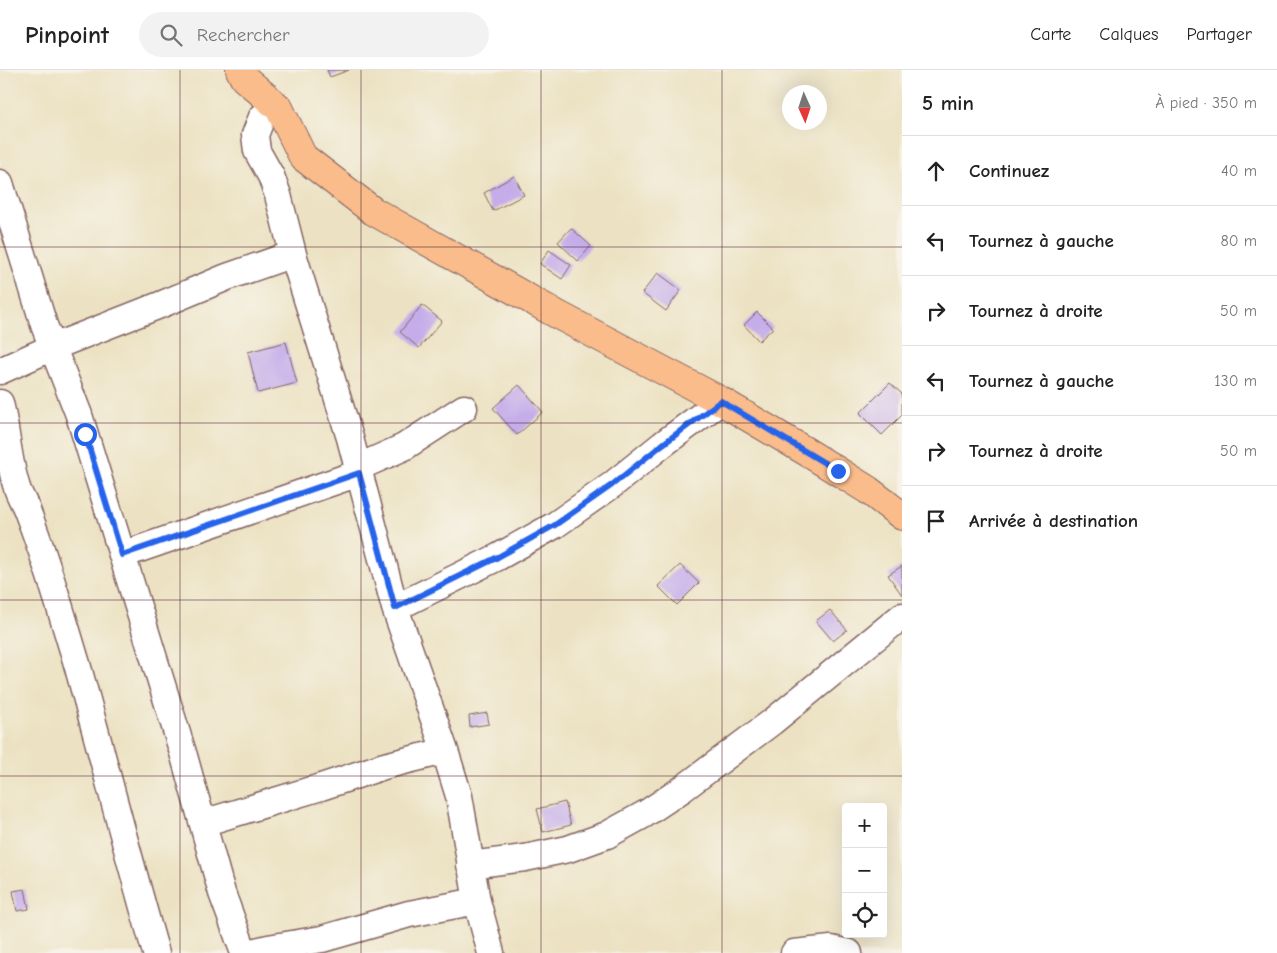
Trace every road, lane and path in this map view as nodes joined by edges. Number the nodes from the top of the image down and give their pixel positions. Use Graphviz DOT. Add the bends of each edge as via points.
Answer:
graph roads {
  1 [pos="240,70"];
  2 [pos="279,108"];
  3 [pos="0,183"];
  4 [pos="294,254"];
  5 [pos="53,346"];
  6 [pos="0,371"];
  7 [pos="721,401"];
  8 [pos="0,403"];
  9 [pos="464,408"];
  10 [pos="359,473"];
  11 [pos="902,516"];
  12 [pos="122,555"];
  13 [pos="395,608"];
  14 [pos="902,616"];
  15 [pos="445,751"];
  16 [pos="203,823"];
  17 [pos="470,865"];
  18 [pos="477,901"];
  19 [pos="156,953"];
  20 [pos="244,953"];
  21 [pos="248,953"];
  22 [pos="491,953"];
  23 [pos="794,953"];
  24 [pos="849,953"];
  1 -- 2 [label="main road" via="244,78"];
  2 -- 4 [label="street" via="262,117 256,134 257,151 278,195"];
  2 -- 7 [label="main road" via="303,157 374,211 560,316"];
  3 -- 5 [label="street"];
  4 -- 5 [label="street" via="226,277"];
  4 -- 10 [label="street"];
  5 -- 6 [label="street"];
  5 -- 12 [label="street" via="79,415"];
  7 -- 11 [label="main road" via="815,456"];
  7 -- 13 [label="street" via="555,525"];
  8 -- 19 [label="street" via="9,459 73,650"];
  9 -- 10 [label="street" via="404,447 360,467"];
  10 -- 12 [label="street"];
  10 -- 13 [label="street"];
  12 -- 16 [label="street"];
  13 -- 15 [label="street"];
  14 -- 17 [label="street" via="772,722 645,814 607,835 568,849"];
  15 -- 16 [label="street" via="384,766"];
  15 -- 17 [label="street" via="459,796"];
  16 -- 20 [label="street" via="222,893"];
  17 -- 18 [label="street"];
  18 -- 21 [label="street" via="409,914 322,940"];
  18 -- 22 [label="street"];
  23 -- 24 [label="street" via="831,950"];
}
